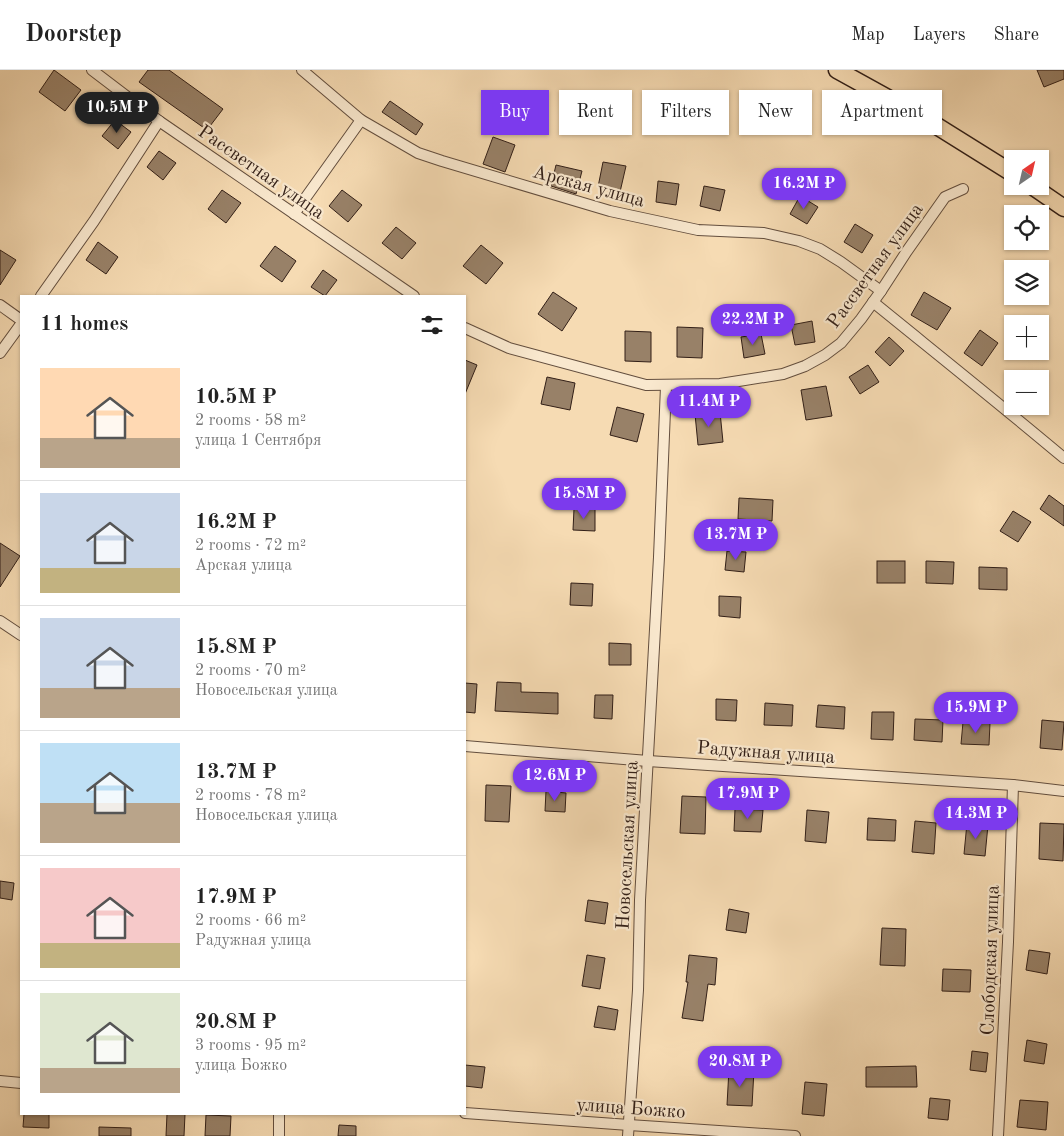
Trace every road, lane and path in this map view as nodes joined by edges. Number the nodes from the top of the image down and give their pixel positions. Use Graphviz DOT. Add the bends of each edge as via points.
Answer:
graph roads {
  1 [pos="92,70"];
  2 [pos="302,70"];
  3 [pos="837,70"];
  4 [pos="360,120"];
  5 [pos="159,121"];
  6 [pos="1004,167"];
  7 [pos="963,189"];
  8 [pos="1045,195"];
  9 [pos="1064,208"];
  10 [pos="294,214"];
  11 [pos="881,291"];
  12 [pos="42,295"];
  13 [pos="413,295"];
  14 [pos="873,302"];
  15 [pos="0,305"];
  16 [pos="20,319"];
  17 [pos="20,325"];
  18 [pos="466,328"];
  19 [pos="0,353"];
  20 [pos="666,386"];
  21 [pos="1064,458"];
  22 [pos="0,621"];
  23 [pos="20,634"];
  24 [pos="466,746"];
  25 [pos="648,761"];
  26 [pos="1013,785"];
  27 [pos="1064,791"];
  28 [pos="0,1082"];
  29 [pos="20,1083"];
  30 [pos="466,1113"];
  31 [pos="279,1115"];
  32 [pos="628,1131"];
  33 [pos="279,1136"];
  34 [pos="795,1136"];
  35 [pos="998,1136"];
  1 -- 5 [label="street, Рассветная улица"];
  2 -- 4 [label="street, Арская улица"];
  3 -- 6 [label="main road"];
  4 -- 10 [label="street"];
  4 -- 11 [label="street, Арская улица" via="418,153 610,211 698,230 764,233 799,241 820,249"];
  5 -- 10 [label="street, Рассветная улица"];
  5 -- 12 [label="street"];
  7 -- 11 [label="street, Рассветная улица" via="945,197"];
  8 -- 9 [label="main road"];
  10 -- 13 [label="street, Рассветная улица"];
  11 -- 14 [label="street, Рассветная улица"];
  14 -- 20 [label="street, Рассветная улица" via="841,343 805,366 783,374 720,384"];
  14 -- 21 [label="street"];
  15 -- 16 [label="street"];
  17 -- 19 [label="street"];
  18 -- 20 [label="street, Рассветная улица" via="510,348 646,385"];
  20 -- 25 [label="street, Новосельская улица"];
  22 -- 23 [label="street"];
  24 -- 25 [label="street, Радужная улица"];
  25 -- 26 [label="street, Радужная улица"];
  25 -- 32 [label="street, Новосельская улица"];
  26 -- 27 [label="street, Радужная улица"];
  26 -- 35 [label="street, Слободская улица"];
  28 -- 29 [label="street"];
  30 -- 32 [label="street, улица Божко"];
  31 -- 33 [label="street"];
  32 -- 34 [label="street, улица Божко"];
}
